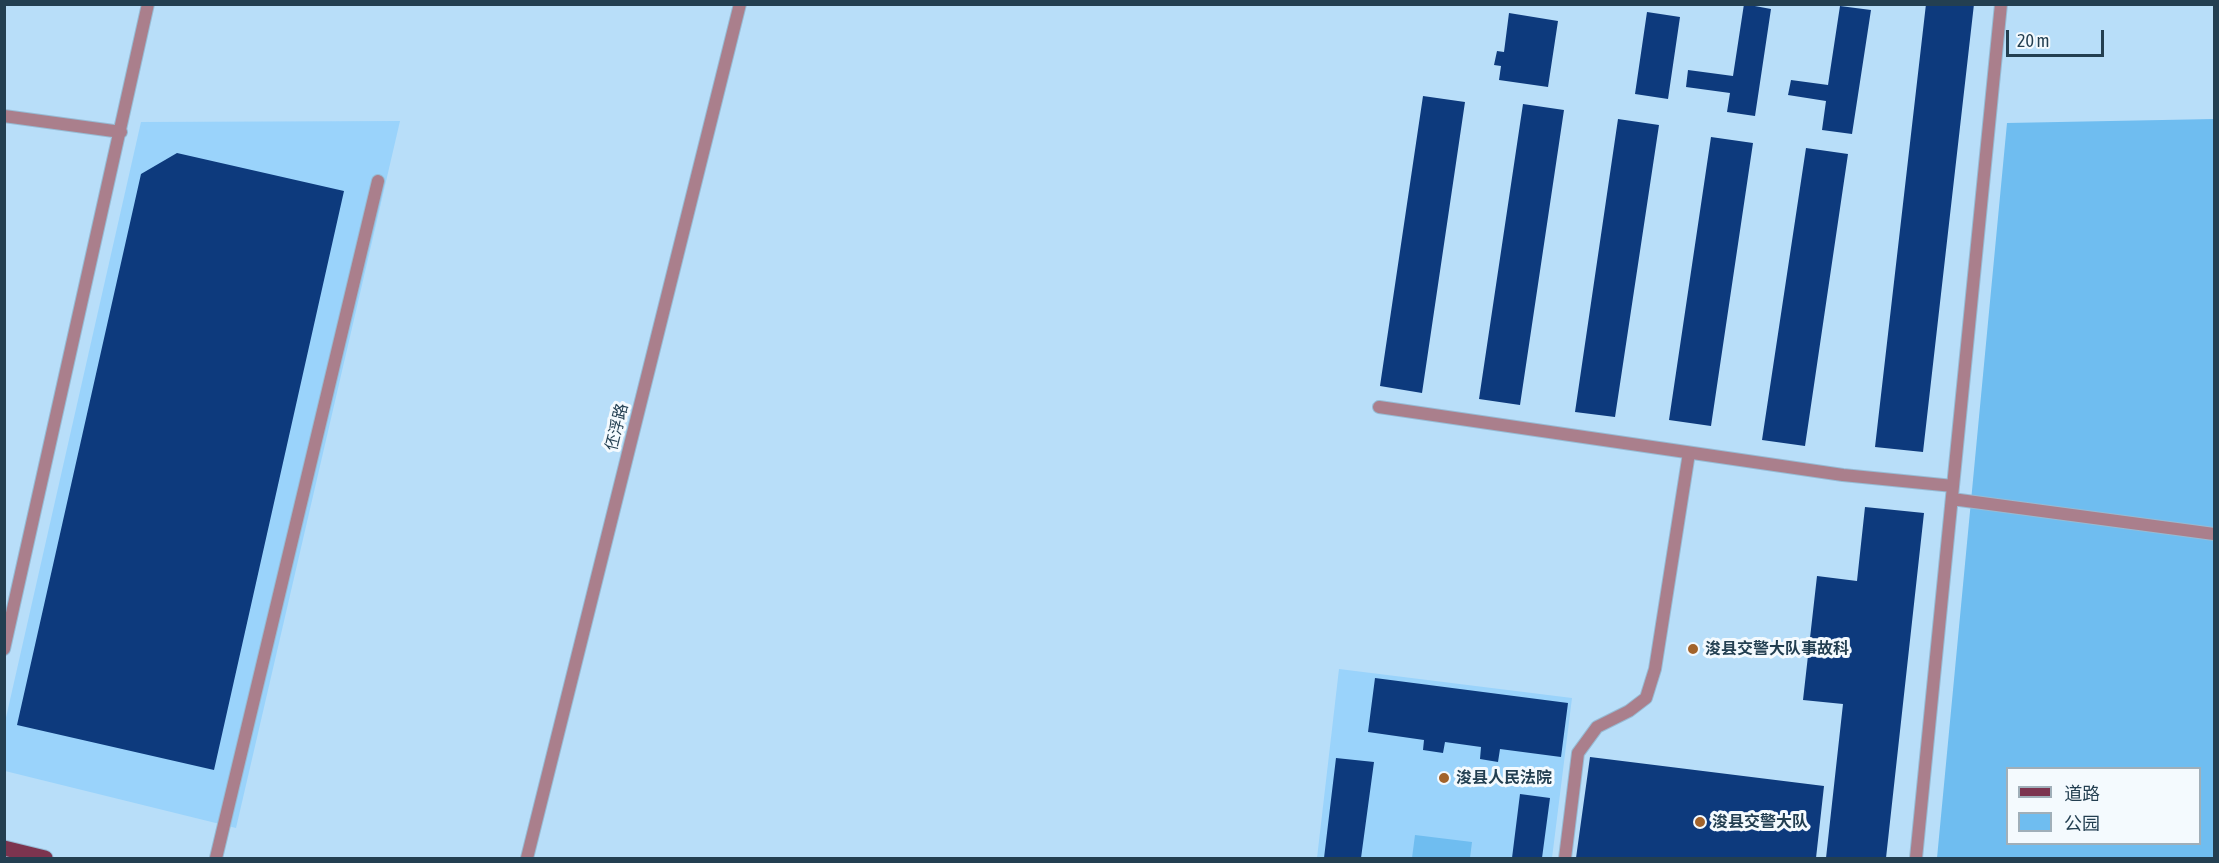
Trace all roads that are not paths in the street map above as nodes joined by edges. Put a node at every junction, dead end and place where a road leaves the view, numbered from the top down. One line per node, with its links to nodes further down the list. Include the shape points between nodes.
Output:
1 (148, 4): 5 (street)
2 (740, 4): 16 (street, 伾浮路)
3 (2001, 4): 9 (street)
4 (4, 116): 5 (street)
5 (121, 132): 12 (street)
6 (378, 181): 15 (street)
7 (1379, 407): 8 (street)
8 (1689, 453): 9 (street); 17 (street, via 1655,669 1646,698 1597,727 1578,753)
9 (1953, 486): 10 (street)
10 (1952, 499): 11 (street); 18 (street)
11 (2214, 534)
12 (4, 649)
13 (4, 848): 14 (main road)
14 (45, 858)
15 (216, 858)
16 (527, 858)
17 (1564, 858)
18 (1916, 858)

